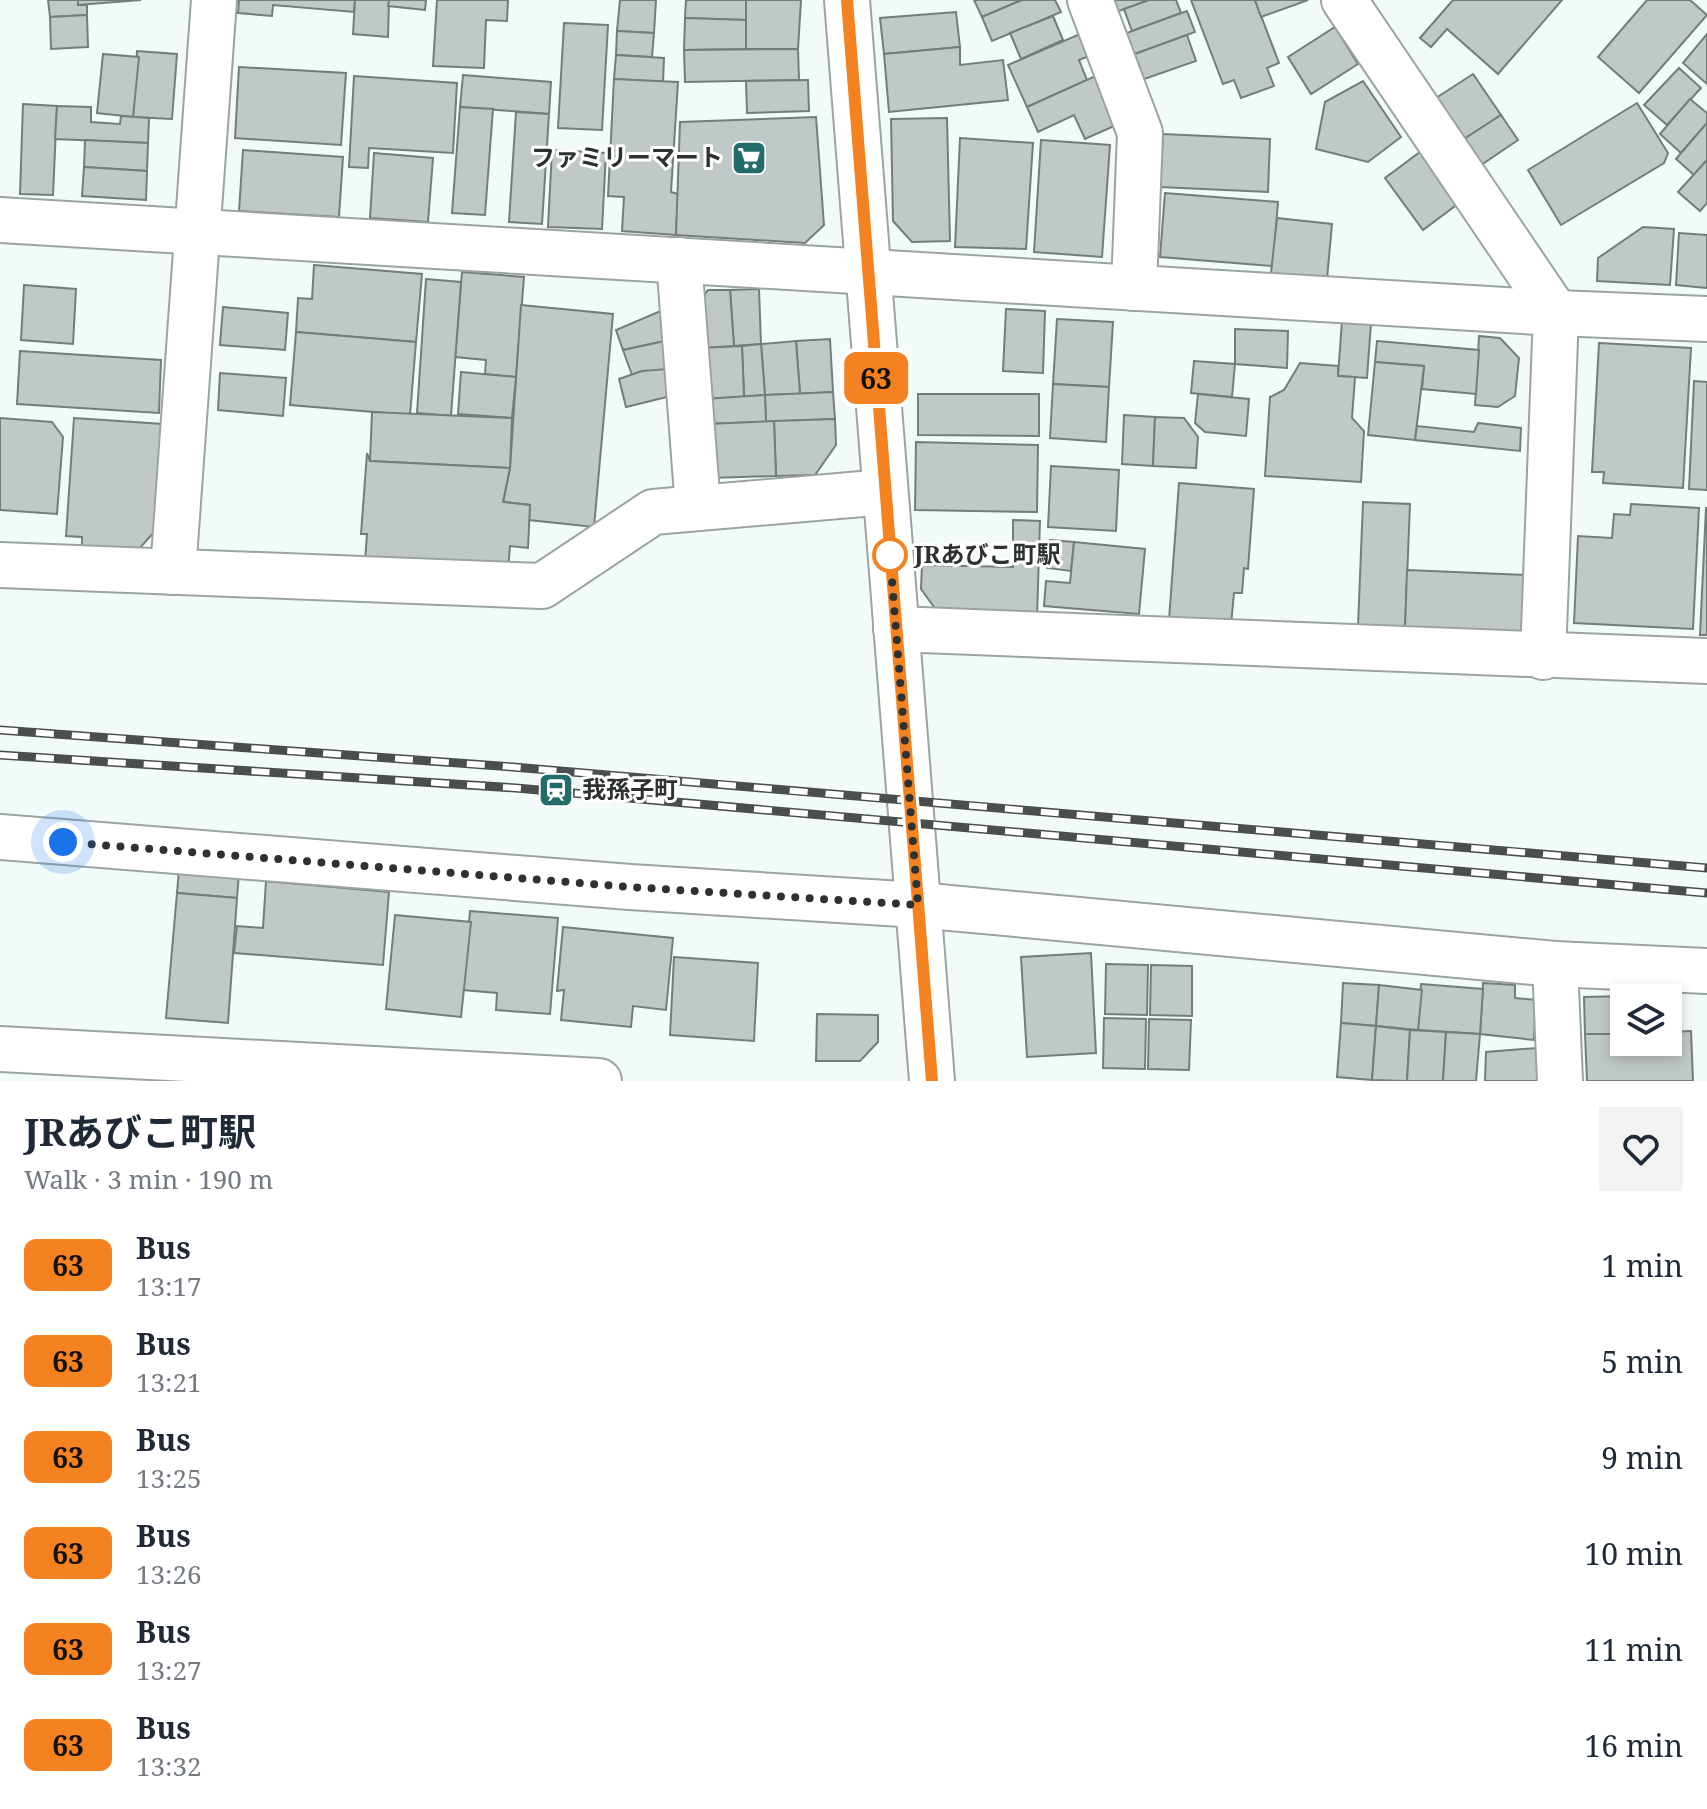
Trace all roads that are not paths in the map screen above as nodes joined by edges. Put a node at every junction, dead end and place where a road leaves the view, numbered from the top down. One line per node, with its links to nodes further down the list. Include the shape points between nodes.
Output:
1 (214, 0): 6 (street)
2 (847, 0): 8 (street)
3 (1090, 0): 9 (street, via 1140,133)
4 (1344, 0): 10 (street)
5 (0, 220): 6 (street)
6 (200, 232): 7 (street); 15 (street)
7 (679, 260): 8 (street); 13 (street)
8 (868, 271): 9 (street); 12 (street)
9 (1134, 288): 10 (street)
10 (1556, 313): 11 (street); 17 (street)
11 (1707, 319)
12 (885, 492): 13 (street); 16 (street)
13 (698, 507): 15 (street, via 653,512 542,586)
14 (0, 565): 15 (street)
15 (173, 572)
16 (896, 629): 17 (street); 20 (street)
17 (1543, 657): 18 (street)
18 (1707, 661)
19 (0, 837): 20 (street)
20 (918, 905): 21 (street); 27 (street)
21 (1555, 964): 22 (street); 28 (street)
22 (1707, 971)
23 (0, 1049): 24 (street)
24 (155, 1070): 25 (street)
25 (526, 1079): 26 (street)
26 (599, 1081)
27 (932, 1081)
28 (1560, 1081)

